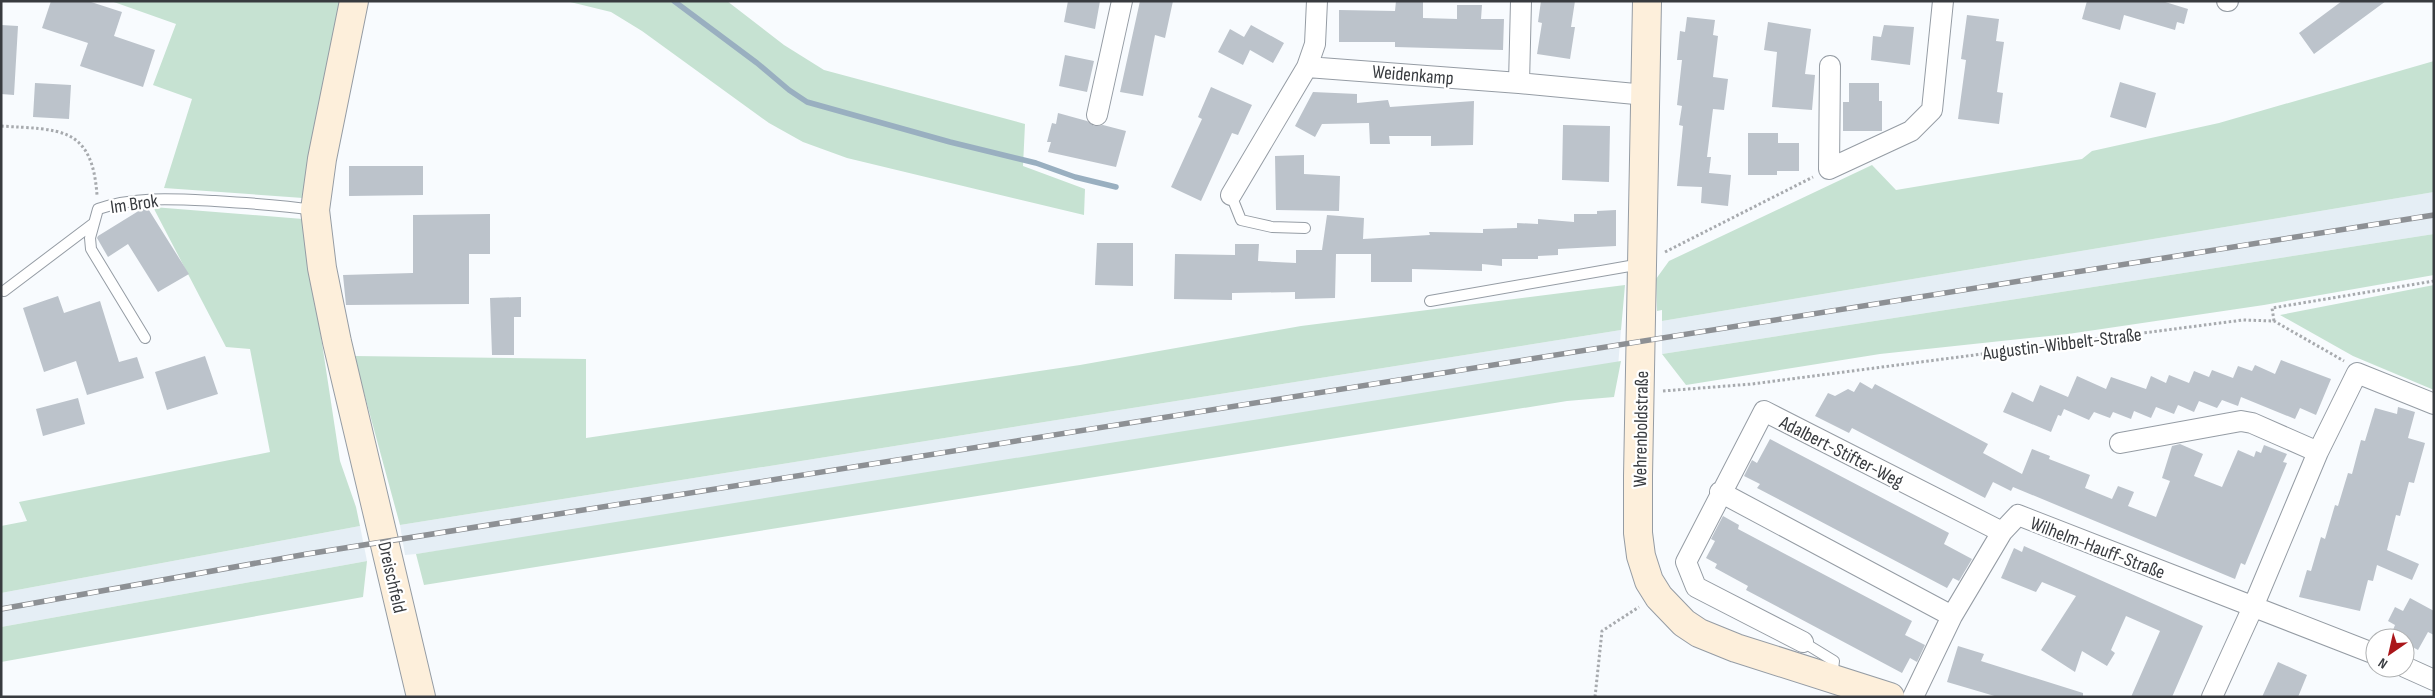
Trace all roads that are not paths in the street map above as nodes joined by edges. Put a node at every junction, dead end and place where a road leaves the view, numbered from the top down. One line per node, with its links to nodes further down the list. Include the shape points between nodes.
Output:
1 (354, 1): 13 (street)
2 (1122, 1): 11 (street)
3 (1317, 1): 8 (street, via 1315,44)
4 (1521, 1): 9 (street)
5 (1647, 1): 10 (street, Wehrenboldstraße)
6 (1943, 1): 7 (street, via 1932,110 1911,131 1829,169)
7 (1830, 66)
8 (1307, 67): 9 (street, Weidenkamp); 12 (street)
9 (1519, 83): 10 (street, Weidenkamp)
10 (1646, 95): 16 (street, Wehrenboldstraße)
11 (1097, 115)
12 (1231, 195): 15 (lane, via 1240,220 1272,227)
13 (315, 210): 14 (lane, Im Brok, via 165,198 118,202 98,208); 32 (street, Dreischfeld, via 322,268)
14 (94, 223): 17 (lane); 19 (lane, Im Brok, via 91,249)
15 (1305, 228)
16 (1642, 264): 18 (lane); 30 (street, Wehrenboldstraße, via 1638,534 1649,581 1659,597 1684,623 1699,633)
17 (4, 292)
18 (1430, 301)
19 (145, 338)
20 (2434, 404): 22 (street, via 2357,373)
21 (2120, 443): 22 (street, via 2241,421)
22 (2318, 452): 25 (street)
23 (1720, 492): 24 (street, Adalbert-Stifter-Weg, via 1764,411); 26 (street); 27 (street, Adalbert-Stifter-Weg, via 1686,562 1696,587)
24 (2002, 532): 25 (street, Wilhelm-Hauff-Straße, via 2018,515); 26 (street, Wilhelm-Hauff-Straße)
25 (2253, 607): 28 (street, Wilhelm-Hauff-Straße); 35 (street)
26 (1952, 616): 34 (street, Wilhelm-Hauff-Straße)
27 (1803, 642): 30 (lane, via 1834,661)
28 (2365, 650)
29 (2415, 671): 31 (street)
30 (1832, 678): 33 (street, Wehrenboldstraße)
31 (2434, 680)
32 (421, 697)
33 (1890, 697)
34 (1913, 697)
35 (2212, 697)

